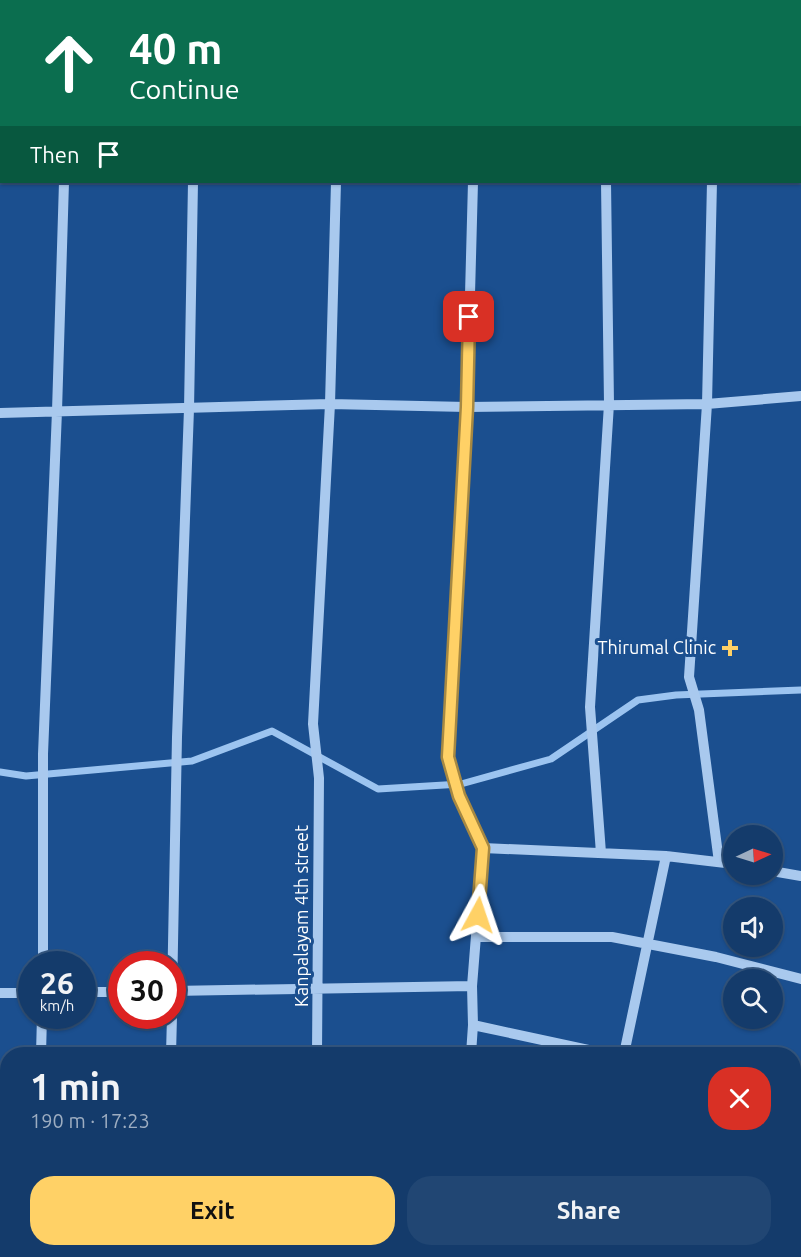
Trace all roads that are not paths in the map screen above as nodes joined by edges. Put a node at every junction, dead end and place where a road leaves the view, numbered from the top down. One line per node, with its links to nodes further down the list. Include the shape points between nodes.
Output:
1 (64, 183): 13 (street)
2 (193, 183): 12 (street)
3 (336, 183): 8 (street, Kanpalayam 4th street)
4 (473, 183): 11 (street)
5 (606, 183): 9 (street)
6 (712, 183): 10 (street)
7 (801, 396): 10 (street)
8 (330, 404): 11 (street); 12 (street); 28 (street, Kanpalayam 4th street, via 313,724 319,778)
9 (609, 404): 10 (street); 11 (street); 16 (street, via 590,707)
10 (707, 404): 18 (street, via 689,677 699,710)
11 (467, 407): 15 (street, via 448,757 459,796)
12 (189, 409): 13 (street); 25 (street)
13 (57, 411): 14 (street); 24 (street, via 42,788)
14 (0, 412)
15 (483, 848): 16 (street); 22 (street)
16 (601, 853): 17 (street)
17 (666, 856): 18 (street); 23 (street)
18 (720, 862): 19 (street)
19 (723, 862)
20 (783, 873): 21 (street)
21 (801, 876)
22 (476, 937): 23 (street, via 612,937); 27 (street)
23 (646, 944): 26 (street); 40 (street)
24 (43, 951)
25 (174, 951)
26 (801, 979)
27 (472, 986): 28 (street); 32 (street)
28 (318, 989): 29 (street); 37 (street, Kanpalayam 4th street)
29 (186, 991)
30 (0, 993): 31 (street)
31 (18, 993)
32 (473, 1025): 38 (street); 39 (street)
33 (42, 1029): 35 (street)
34 (172, 1029): 36 (street)
35 (41, 1047)
36 (171, 1047)
37 (317, 1047)
38 (471, 1047)
39 (575, 1047)
40 (625, 1047)

